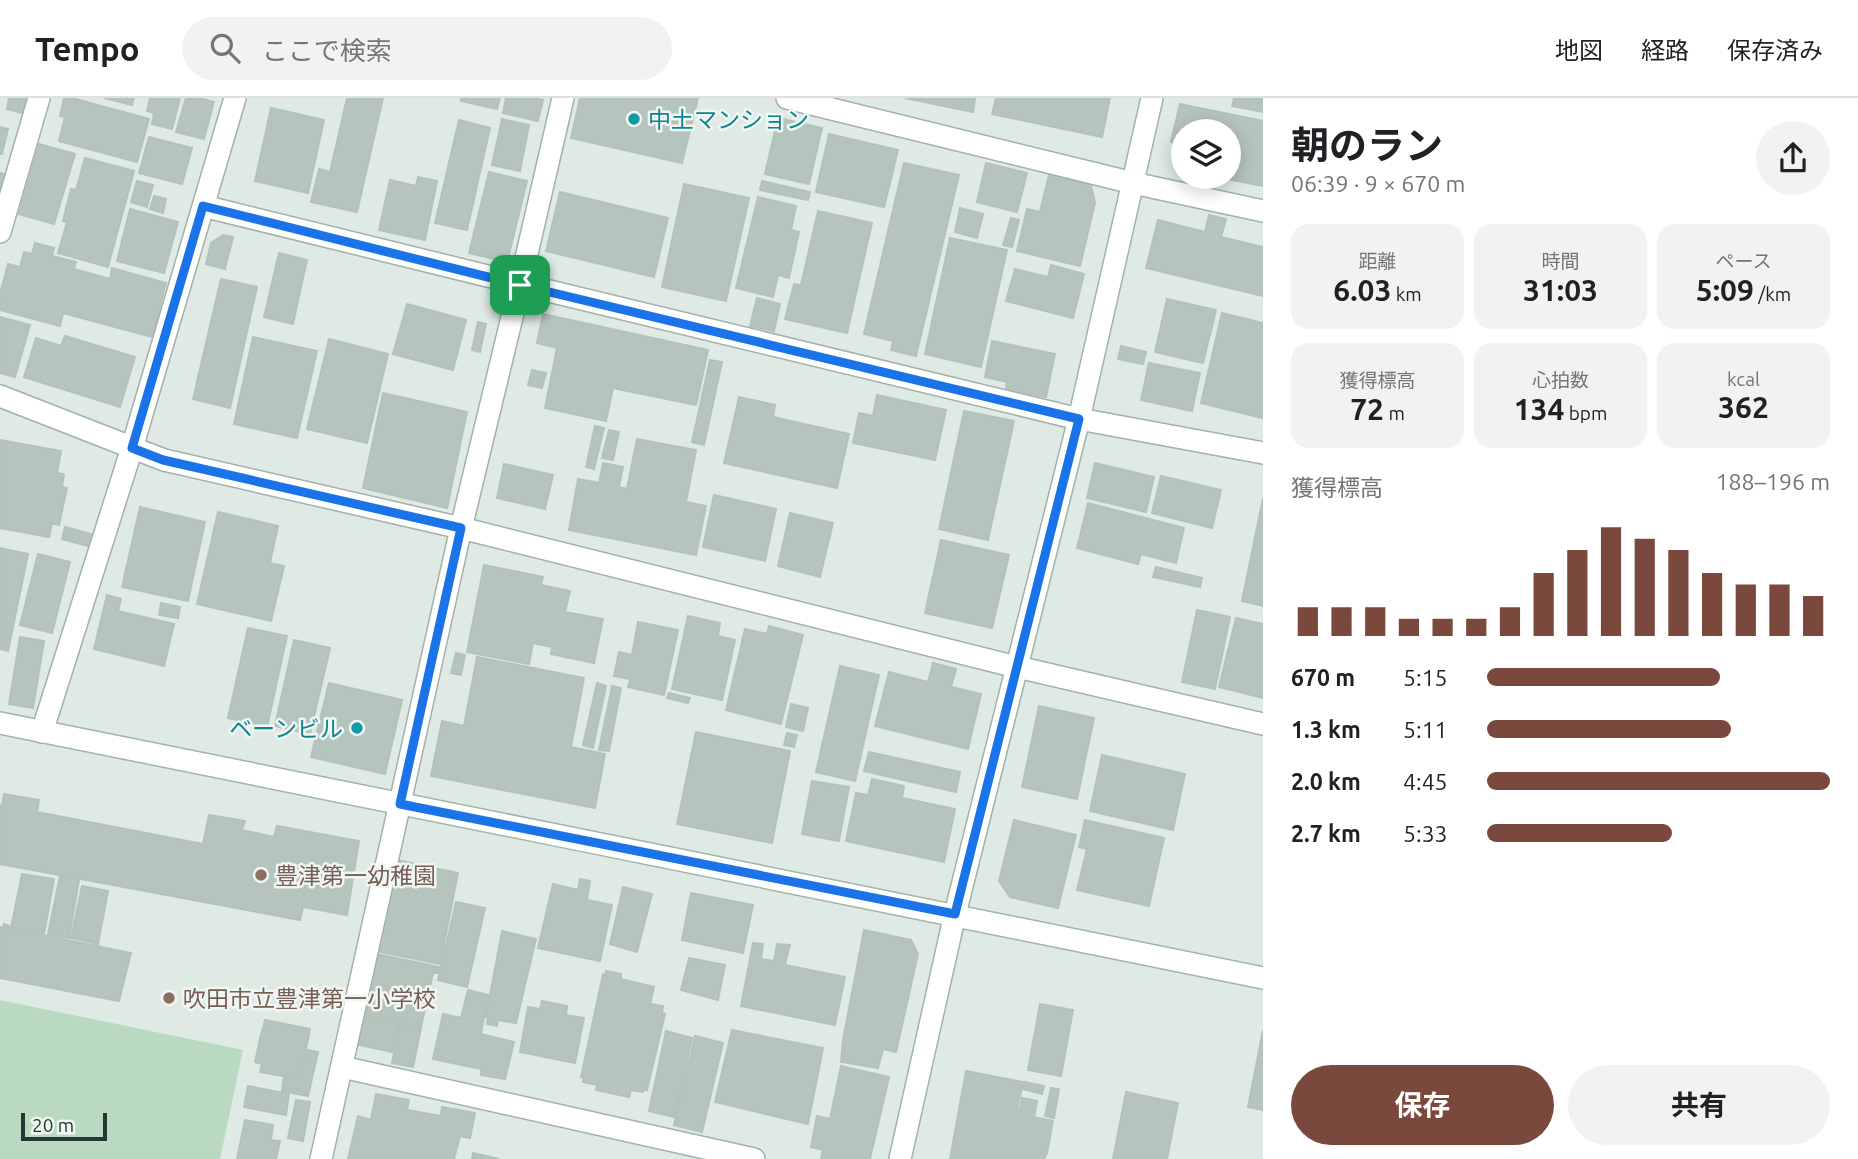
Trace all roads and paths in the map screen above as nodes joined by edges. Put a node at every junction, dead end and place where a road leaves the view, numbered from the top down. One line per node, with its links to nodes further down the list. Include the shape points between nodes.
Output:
1 (39, 98): 9 (street)
2 (235, 98): 7 (street)
3 (563, 98): 10 (street)
4 (787, 98): 6 (street)
5 (1152, 98): 6 (street)
6 (1133, 183): 8 (street); 12 (street)
7 (203, 206): 10 (street); 13 (street)
8 (1263, 211)
9 (0, 232)
10 (520, 285): 12 (street); 15 (street)
11 (0, 396): 13 (street)
12 (1079, 419): 14 (street); 16 (street)
13 (132, 448): 15 (street, via 163,460); 19 (street)
14 (1263, 453)
15 (461, 528): 16 (street); 20 (street)
16 (1017, 667): 18 (street); 21 (street)
17 (0, 723): 19 (street)
18 (1263, 724)
19 (42, 732): 20 (street)
20 (400, 804): 21 (street); 23 (street)
21 (955, 914): 22 (street); 26 (street)
22 (1263, 978)
23 (342, 1067): 24 (street); 25 (street)
24 (321, 1159)
25 (754, 1159)
26 (900, 1159)

